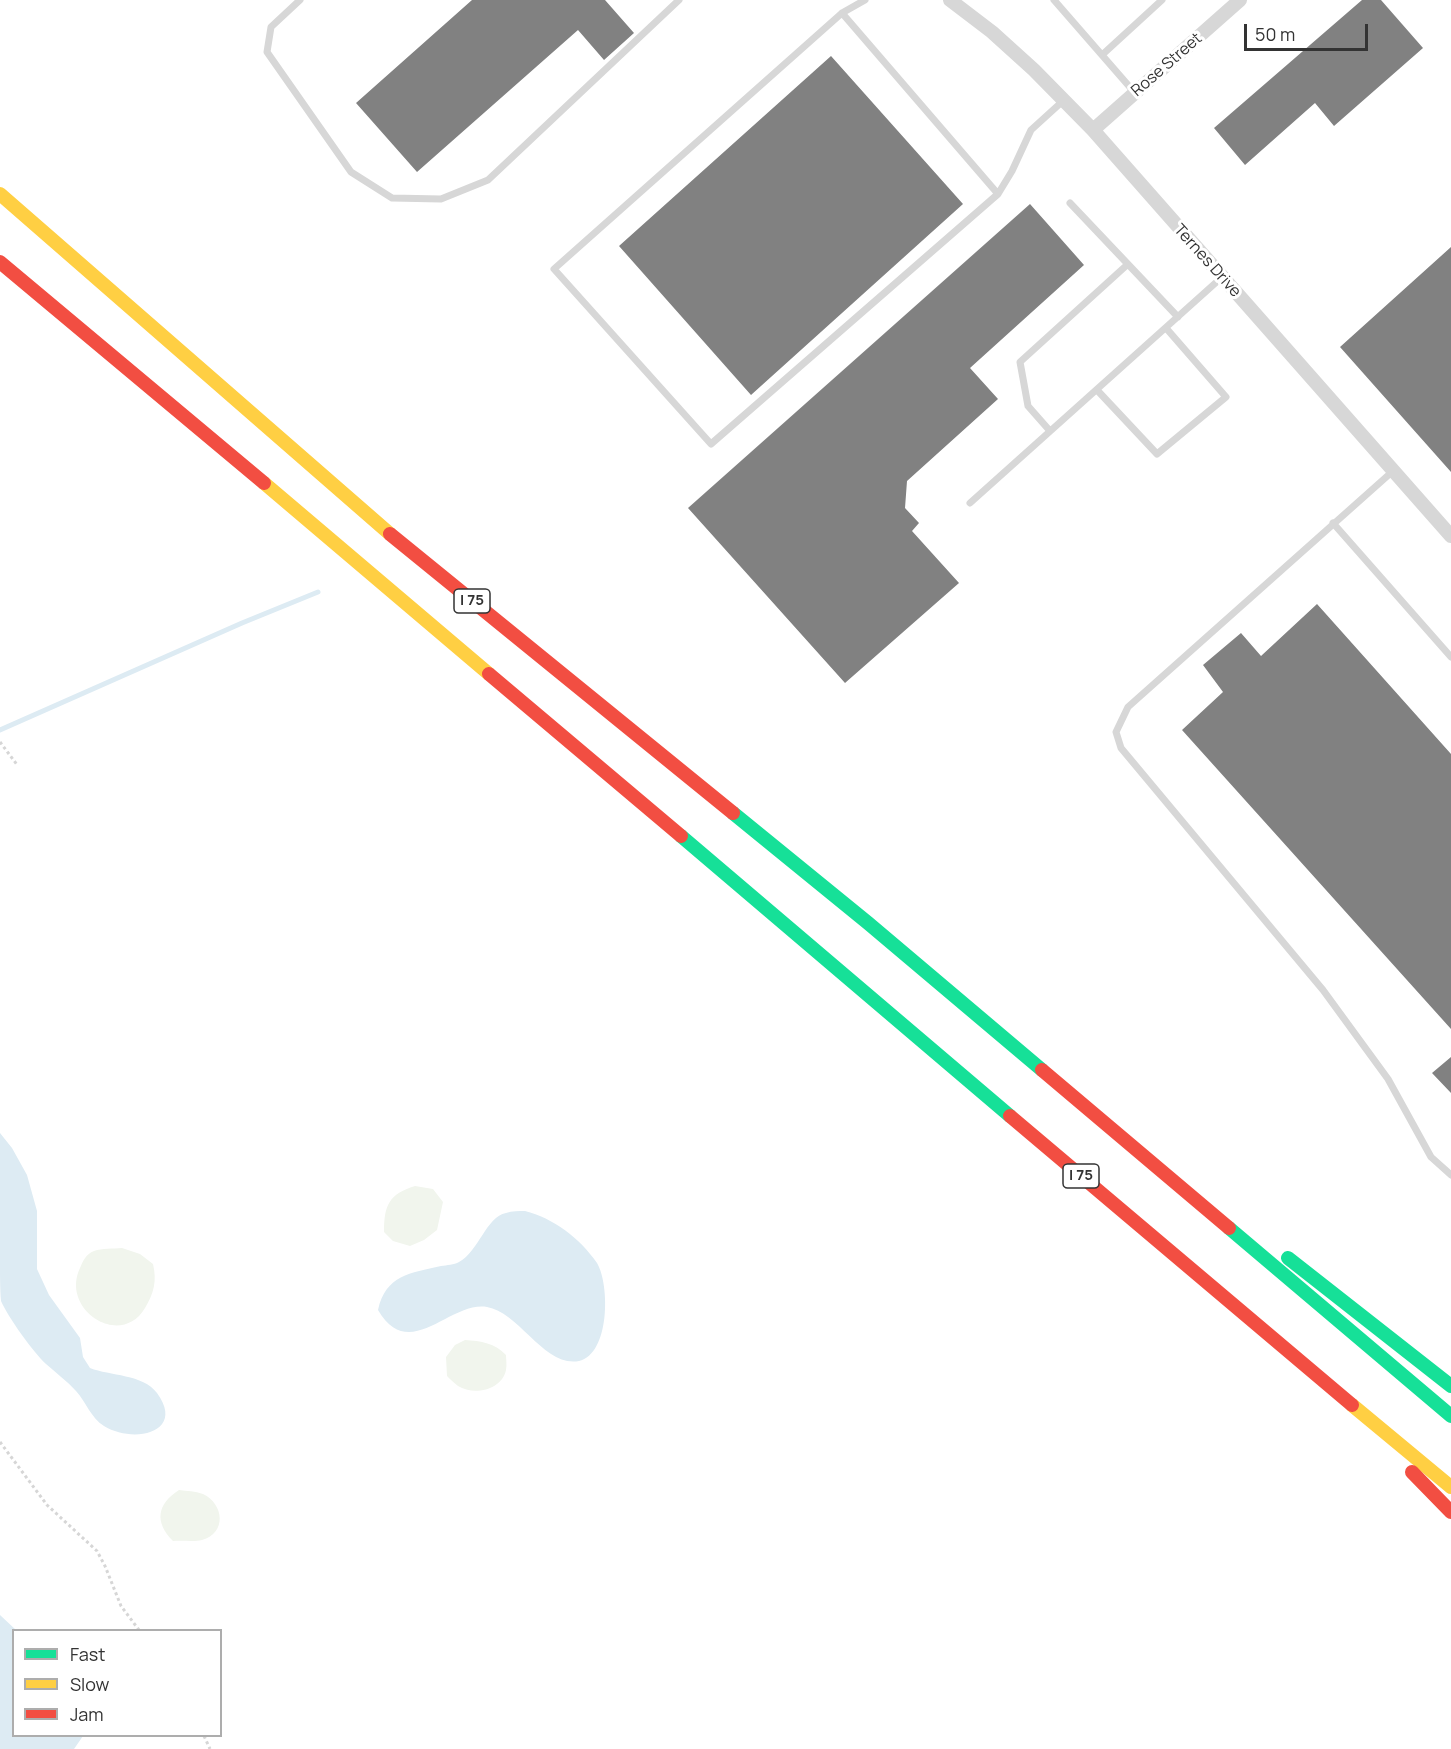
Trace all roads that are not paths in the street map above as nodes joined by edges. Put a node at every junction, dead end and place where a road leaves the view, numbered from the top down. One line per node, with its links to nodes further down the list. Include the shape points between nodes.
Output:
1 (300, 0): 2 (lane, via 271,27 267,52 306,109 351,172 392,198 441,199 488,180)
2 (679, 0)
3 (865, 0): 8 (lane)
4 (950, 0): 11 (street, Ternes Drive, via 992,32)
5 (1054, 0): 9 (lane)
6 (1162, 0): 9 (lane)
7 (1240, 0): 10 (street, Rose Street)
8 (842, 13): 14 (lane); 14 (lane, via 554,269 711,444)
9 (1102, 56): 10 (lane)
10 (1135, 93): 12 (street, Rose Street)
11 (1064, 100): 12 (street, Ternes Drive); 14 (lane, via 1031,130)
12 (1093, 130): 18 (street, Ternes Drive)
13 (0, 194): 28 (highway, I 75, via 375,522 868,923)
14 (998, 194)
15 (1070, 203): 17 (lane)
16 (0, 262): 32 (highway, I 75)
17 (1128, 264): 19 (lane); 22 (lane, via 1020,362 1028,406)
18 (1221, 278): 19 (lane); 23 (street, Ternes Drive)
19 (1178, 317): 20 (lane)
20 (1166, 328): 21 (lane); 21 (lane, via 1226,397 1157,454)
21 (1096, 390): 22 (lane)
22 (1050, 431): 24 (lane)
23 (1393, 471): 25 (lane); 26 (street, Ternes Drive)
24 (970, 504)
25 (1333, 524): 27 (lane); 29 (lane, via 1128,707 1116,732 1121,748 1323,990 1388,1079 1431,1157)
26 (1451, 536)
27 (1451, 657)
28 (1136, 1149): 30 (highway, via 1182,1174); 34 (highway, I 75)
29 (1451, 1175)
30 (1247, 1225)
31 (1275, 1247): 33 (highway)
32 (1320, 1379): 35 (highway, I 75); 36 (highway)
33 (1451, 1386)
34 (1451, 1416)
35 (1451, 1487)
36 (1451, 1512)

